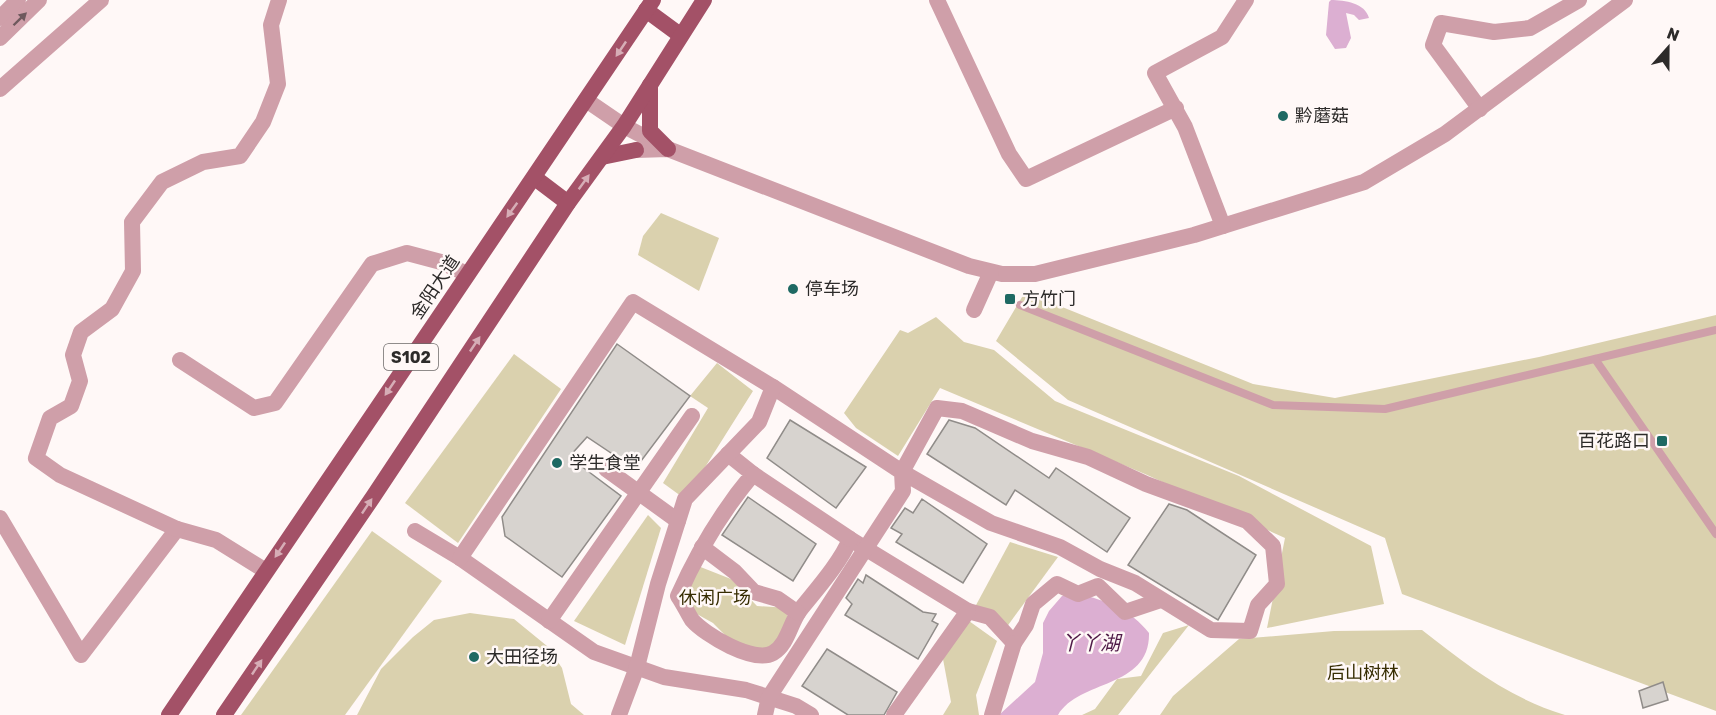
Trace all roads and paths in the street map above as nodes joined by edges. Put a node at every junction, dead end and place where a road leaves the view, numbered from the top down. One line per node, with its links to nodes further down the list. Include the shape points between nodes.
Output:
1 (18, 0): 11 (street)
2 (39, 0): 13 (street, one-way to 2)
3 (101, 0): 15 (street)
4 (279, 0): 41 (street, via 272,25 278,84 263,122 240,156 203,162 162,182 132,222 132,271 112,309 81,332 73,355 80,381 71,406 50,418 36,458 60,475)
5 (704, 0): 12 (main road, S102)
6 (937, 0): 17 (street, via 1009,154 1026,179)
7 (1246, 0): 17 (street, via 1222,37 1155,74)
8 (1579, 0): 18 (street, via 1530,28 1494,32 1441,23 1433,45)
9 (1625, 0): 18 (street)
10 (650, 5): 12 (main road); 16 (main road, 金阳大道 / S102, one-way to 16)
11 (0, 18)
12 (680, 36): 14 (main road, S102)
13 (0, 38)
14 (650, 85): 19 (main road, S102); 20 (main road, via 650,131)
15 (0, 89)
16 (586, 100): 19 (street); 23 (main road, 金阳大道 / S102)
17 (1176, 108): 25 (street)
18 (1480, 109): 25 (street, via 1364,182)
19 (624, 126): 20 (street); 22 (main road, S102)
20 (668, 149): 21 (street); 26 (street)
21 (636, 150): 22 (main road)
22 (602, 157): 24 (main road, S102, one-way to 22)
23 (535, 178): 24 (main road); 27 (main road, 金阳大道 / S102, one-way to 27)
24 (568, 203): 57 (main road, S102, one-way to 24)
25 (1223, 226): 26 (street, via 1035,274)
26 (991, 272): 29 (street)
27 (467, 274): 32 (street, via 407,253 372,264 275,403 254,408); 48 (main road, 金阳大道 / S102, one-way to 48)
28 (1020, 305): 31 (lane, via 1273,405 1385,410)
29 (974, 310)
30 (1716, 330): 31 (lane)
31 (1595, 359): 43 (lane)
32 (180, 360)
33 (772, 387): 35 (street, via 759,422); 37 (street); 47 (street, via 633,302)
34 (692, 416): 52 (street)
35 (728, 454): 38 (street); 40 (street, via 686,500)
36 (606, 469): 40 (street)
37 (903, 472): 46 (street, via 903,490); 49 (street, via 991,523 1060,547); 49 (street, via 937,408 962,411 1247,521 1273,546 1277,584 1258,605 1250,631 1211,630)
38 (753, 474): 44 (street); 45 (street, via 730,501)
39 (0, 518): 41 (street, via 81,655)
40 (678, 521): 54 (street)
41 (177, 528): 48 (street, via 216,540)
42 (415, 531): 47 (street)
43 (1716, 534)
44 (850, 539): 46 (street); 51 (street)
45 (702, 547): 51 (street, via 754,592 778,599); 51 (street, via 678,596 693,621 721,641 753,657 773,653 790,633)
46 (865, 548): 50 (street); 55 (street)
47 (460, 558): 52 (street)
48 (266, 571): 56 (main road, 金阳大道 / S102)
49 (1161, 600): 53 (street, via 1125,612 1098,586 1078,594 1058,584 1033,604)
50 (968, 611): 53 (street, via 990,618); 61 (street)
51 (798, 613)
52 (549, 621): 54 (street, via 594,652)
53 (1014, 643): 62 (street)
54 (637, 667): 55 (street, via 664,677 746,690); 58 (street)
55 (770, 698): 59 (street); 60 (street)
56 (169, 715)
57 (224, 715)
58 (619, 715)
59 (765, 715)
60 (811, 715)
61 (894, 715)
62 (992, 715)

